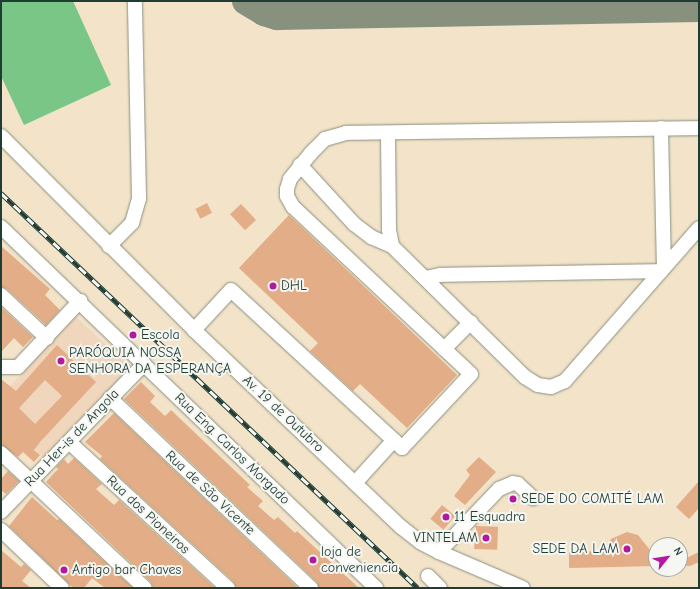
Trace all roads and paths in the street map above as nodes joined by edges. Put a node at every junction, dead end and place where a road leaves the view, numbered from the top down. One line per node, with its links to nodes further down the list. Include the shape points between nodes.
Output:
1 (134, 1): 9 (street, via 139,198 132,223)
2 (661, 128): 3 (street); 4 (street); 11 (street)
3 (699, 128)
4 (388, 133): 6 (street, via 346,133 332,136 325,139); 10 (street, via 389,230)
5 (1, 136): 9 (street, Av. 19 de Outubro)
6 (300, 165): 10 (street, via 354,224 371,237); 18 (street, via 287,189 287,196 293,207)
7 (1, 227): 14 (street, Rua Eng. Carlos Morgado)
8 (699, 228): 11 (street)
9 (109, 246): 16 (street, Av. 19 de Outubro)
10 (392, 246): 12 (street)
11 (662, 269): 12 (street, via 440,275); 15 (street, via 575,370 564,381 551,387 538,385 526,377)
12 (425, 278): 15 (street)
13 (1, 295): 17 (street)
14 (80, 301): 17 (street); 19 (street, Rua Eng. Carlos Morgado)
15 (471, 322): 18 (street)
16 (194, 330): 22 (street, via 231,290); 26 (street, Av. 19 de Outubro)
17 (47, 338): 20 (street, via 18,368)
18 (444, 349): 22 (street, via 470,374 402,448)
19 (144, 364): 21 (street, Rua Her-is de Angola); 37 (street, Rua Eng. Carlos Morgado)
20 (5, 368)
21 (110, 398): 23 (street, Rua Her-is de Angola); 36 (street, Rua de São Vicente)
22 (394, 440): 26 (street)
23 (69, 442): 25 (street, Rua Her-is de Angola); 35 (street, Rua dos Pioneiros)
24 (1, 453): 25 (street)
25 (31, 481): 28 (street, Rua Her-is de Angola); 34 (street)
26 (355, 483): 30 (street, Av. 19 de Outubro, via 401,527)
27 (533, 498): 30 (street, via 518,484 513,483 499,489)
28 (1, 512)
29 (1, 530): 33 (street)
30 (439, 552): 32 (street, Av. 19 de Outubro)
31 (428, 576): 38 (street)
32 (511, 586): 39 (street, Av. 19 de Outubro)
33 (62, 588)
34 (145, 588)
35 (228, 588)
36 (310, 588)
37 (376, 588)
38 (440, 588)
39 (523, 588)

